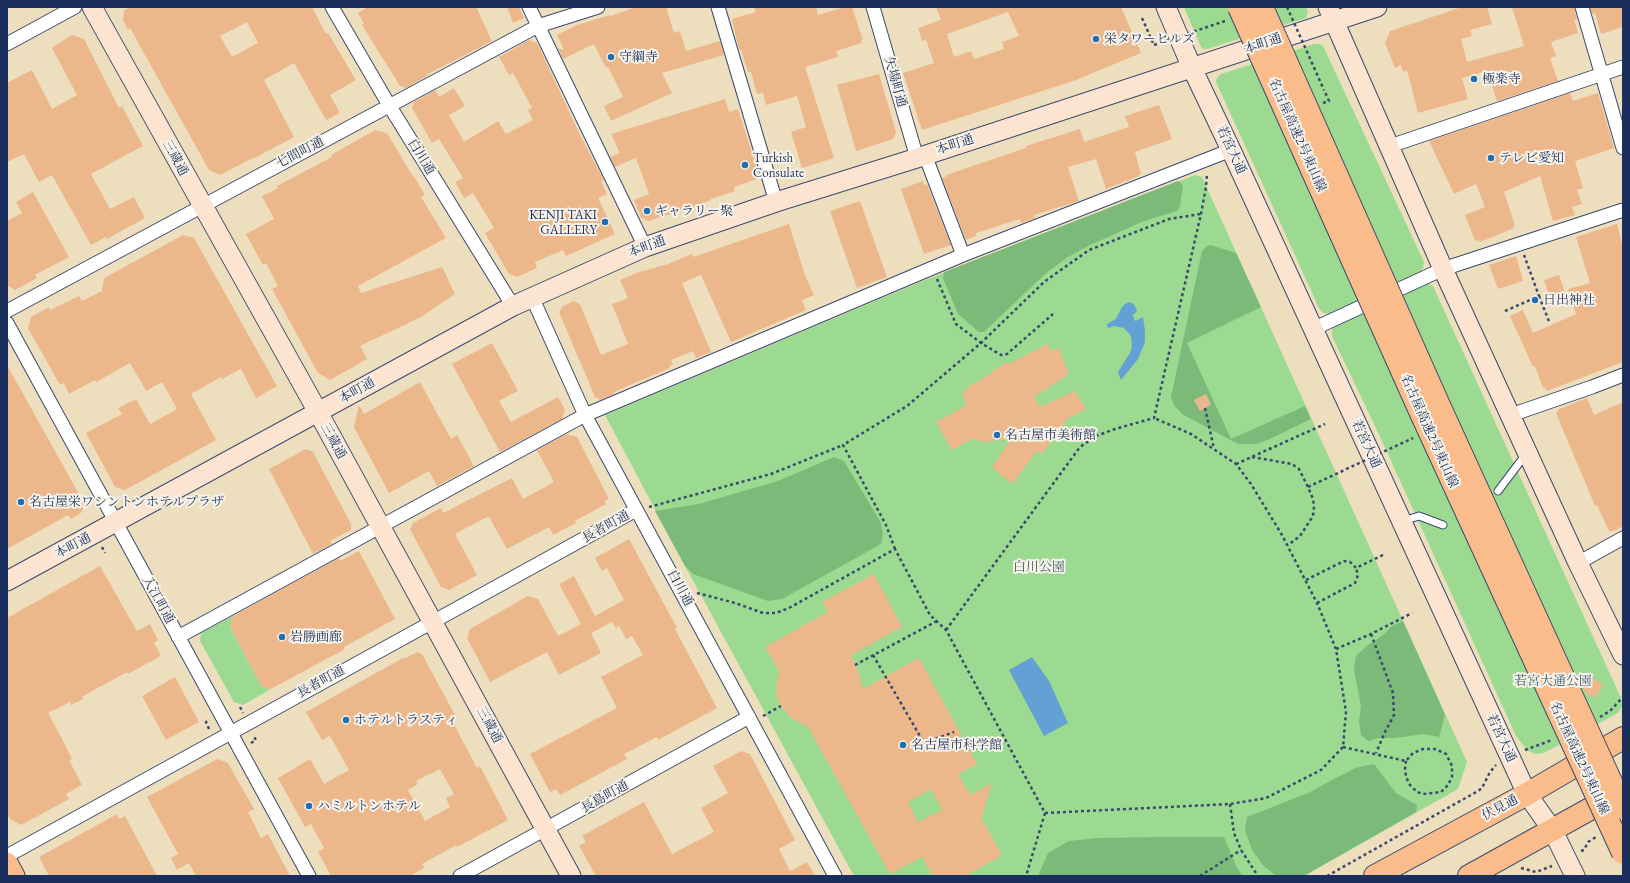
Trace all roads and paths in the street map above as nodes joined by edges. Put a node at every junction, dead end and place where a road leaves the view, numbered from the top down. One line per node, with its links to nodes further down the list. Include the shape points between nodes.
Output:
1 (75, 7): 17 (street)
2 (92, 7): 29 (street, 三蔵通)
3 (332, 7): 22 (street, 白川通)
4 (529, 7): 16 (street)
5 (598, 7): 16 (street, 七間町通)
6 (718, 7): 28 (street)
7 (873, 7): 26 (street, 矢場町通)
8 (1166, 7): 18 (street, 若宮大通)
9 (1262, 7): 100 (highway, 名古屋高速2号東山線, bridge, via 1438,403)
10 (1288, 7): 21 (path, bridge)
11 (1377, 7): 14 (street, 本町通)
12 (1582, 7): 20 (street)
13 (1233, 14): 15 (path, bridge, via 1154,45); 105 (highway, 名古屋高速2号東山線, bridge, via 1417,404)
14 (1331, 14): 18 (street, 本町通); 23 (street)
15 (1142, 18)
16 (538, 26): 22 (street, 七間町通); 33 (street)
17 (7, 44)
18 (1192, 68): 25 (street, 若宮大通); 26 (street, 本町通)
19 (1623, 68): 20 (street)
20 (1601, 75): 23 (street); 24 (street)
21 (1324, 90)
22 (389, 105): 29 (street, 七間町通); 39 (street, 白川通)
23 (1390, 146): 36 (street)
24 (1623, 148)
25 (1231, 150): 34 (street); 45 (street, 若宮大通)
26 (921, 156): 28 (street, 本町通); 34 (street, 矢場町通)
27 (1207, 170): 31 (path)
28 (776, 202): 33 (street, 本町通)
29 (202, 206): 40 (street, 七間町通); 49 (street, 三蔵通)
30 (1623, 210): 32 (street)
31 (1201, 214): 46 (path, via 1169,219 1089,250 1044,282); 52 (path)
32 (1520, 243): 36 (street); 37 (path)
33 (645, 247): 38 (street, 本町通)
34 (963, 254): 35 (street)
35 (932, 268): 46 (path, via 956,324); 50 (street)
36 (1443, 269): 45 (street); 51 (street)
37 (1539, 296): 41 (path); 44 (path)
38 (532, 297): 39 (street, 本町通); 50 (street, 白川通)
39 (513, 306): 49 (street, 本町通)
40 (7, 311)
41 (1505, 311)
42 (1053, 314): 46 (path, via 1007,354 997,353)
43 (7, 323): 64 (street, 入江町通)
44 (1550, 324)
45 (1312, 329): 63 (street, 若宮大通)
46 (981, 343): 55 (path, via 907,406)
47 (1623, 375): 51 (street)
48 (1205, 408): 56 (path)
49 (318, 412): 64 (street, 本町通); 66 (street, 三蔵通)
50 (585, 415): 62 (street, 白川通); 66 (street)
51 (1511, 415): 57 (street)
52 (1154, 418): 56 (path, via 1191,434); 80 (path, via 1096,436 1080,447)
53 (1325, 424): 58 (path)
54 (1416, 437): 60 (path, bridge)
55 (843, 445): 62 (path, via 771,474); 69 (path, via 886,525)
56 (1214, 449): 59 (path)
57 (1528, 452): 61 (lane); 71 (street)
58 (1252, 457): 59 (path); 60 (path, via 1292,464 1299,469)
59 (1236, 464): 68 (path)
60 (1308, 487): 68 (path, via 1313,499 1313,516 1300,536)
61 (1498, 491)
62 (642, 508): 79 (street, 長者町通); 89 (street, 白川通)
63 (1401, 522): 65 (lane, via 1419,516); 98 (street, 若宮大通)
64 (115, 523): 74 (street, 本町通); 82 (street, 入江町通)
65 (1443, 525)
66 (380, 527): 79 (street, 三蔵通); 82 (street)
67 (1623, 538): 71 (street)
68 (1288, 545): 73 (path)
69 (895, 549): 75 (path, via 776,613 763,613); 78 (path, via 930,615)
70 (1385, 554): 72 (path)
71 (1578, 563): 84 (street)
72 (1356, 568): 73 (path, via 1350,562 1344,561); 76 (path, via 1358,575 1355,583)
73 (1306, 580): 76 (path)
74 (7, 581)
75 (696, 593)
76 (1318, 603): 83 (path)
77 (1412, 613): 81 (path)
78 (937, 621): 80 (path); 85 (path)
79 (432, 622): 90 (street, 長者町通); 102 (street, 三蔵通)
80 (946, 630): 101 (path)
81 (1371, 634): 83 (path); 94 (path, via 1393,693 1394,715)
82 (178, 637): 90 (street, 入江町通)
83 (1336, 649): 93 (path, via 1346,712)
84 (1623, 654)
85 (873, 655): 86 (path); 91 (path, via 924,743)
86 (855, 665)
87 (781, 706): 88 (path)
88 (763, 716)
89 (749, 717): 102 (street, 長島町通); 114 (street, 白川通)
90 (231, 731): 106 (street, 長者町通); 111 (street, 入江町通)
91 (954, 732)
92 (1623, 738): 98 (highway, 伏見通)
93 (1343, 747): 94 (path); 99 (path, via 1321,770 1266,798)
94 (1376, 753): 95 (path)
95 (1406, 761): 95 (path, via 1413,753 1423,749 1435,749 1446,754 1452,766 1452,777 1441,792 1417,792 1406,777)
96 (1494, 766): 118 (path, 伏見通, via 1480,789)
97 (1623, 791): 103 (highway)
98 (1527, 794): 103 (street, 若宮大通); 119 (highway, 伏見通)
99 (1230, 804): 101 (path); 104 (path, via 1234,833)
100 (1623, 808)
101 (1045, 813): 115 (path)
102 (546, 830): 112 (street, 長島町通); 113 (street, 三蔵通)
103 (1553, 830): 120 (highway); 121 (street, 若宮大通)
104 (1241, 850): 116 (path); 117 (path)
105 (1623, 853)
106 (7, 856)
107 (7, 863): 110 (main road)
108 (1520, 868): 109 (path, via 1536,872)
109 (1547, 868)
110 (14, 876)
111 (309, 876)
112 (460, 876)
113 (572, 876)
114 (835, 876)
115 (1026, 876)
116 (1200, 876)
117 (1258, 876)
118 (1327, 876)
119 (1375, 876)
120 (1469, 876)
121 (1575, 876)

